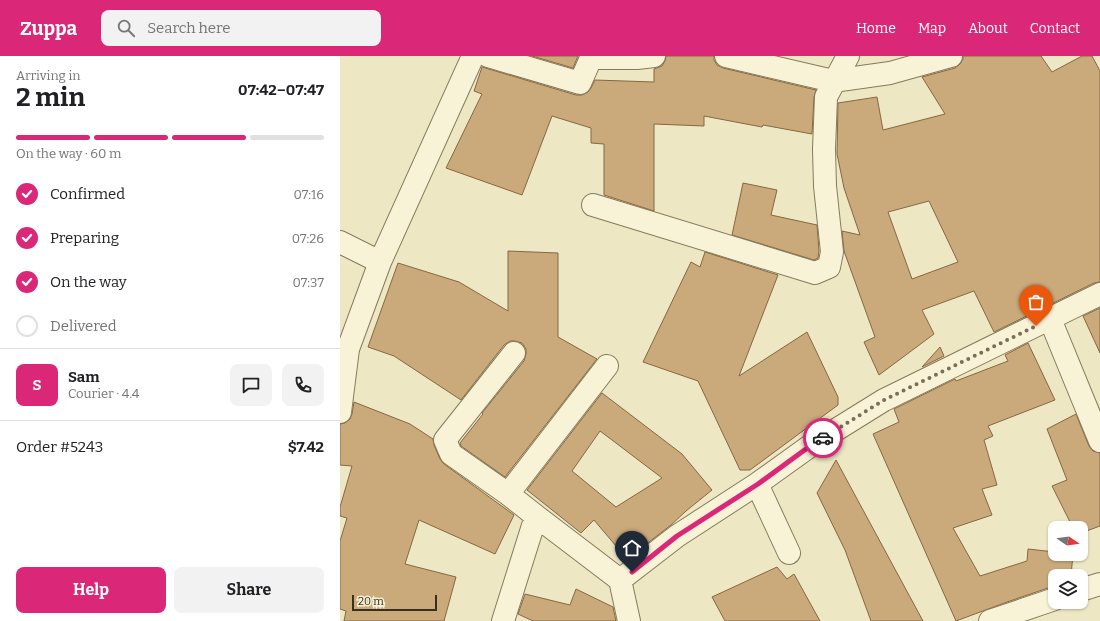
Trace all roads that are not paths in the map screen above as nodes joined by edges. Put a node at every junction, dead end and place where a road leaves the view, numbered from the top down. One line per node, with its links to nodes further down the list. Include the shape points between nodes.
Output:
1 (473, 56): 11 (street)
2 (488, 56): 7 (street, via 580,83)
3 (654, 56): 7 (street)
4 (726, 56): 8 (street)
5 (848, 56): 8 (street)
6 (951, 56): 8 (street, via 890,73)
7 (591, 57)
8 (835, 80): 9 (street, via 826,97 824,142 825,186 832,252 829,267 814,273)
9 (593, 205)
10 (340, 242): 11 (street)
11 (380, 262): 16 (street, via 348,349)
12 (1100, 294): 13 (street)
13 (1050, 319): 17 (street); 18 (street, via 884,400 810,446)
14 (514, 353): 19 (street, via 445,440 451,454)
15 (607, 366): 19 (street)
16 (340, 412)
17 (1100, 441)
18 (758, 484): 21 (street); 22 (street, via 677,536)
19 (508, 494): 20 (street)
20 (536, 516): 22 (street); 26 (street)
21 (789, 553)
22 (620, 580): 27 (street)
23 (1100, 584): 24 (street)
24 (1088, 588)
25 (1048, 601): 28 (street)
26 (503, 621)
27 (629, 621)
28 (990, 621)

